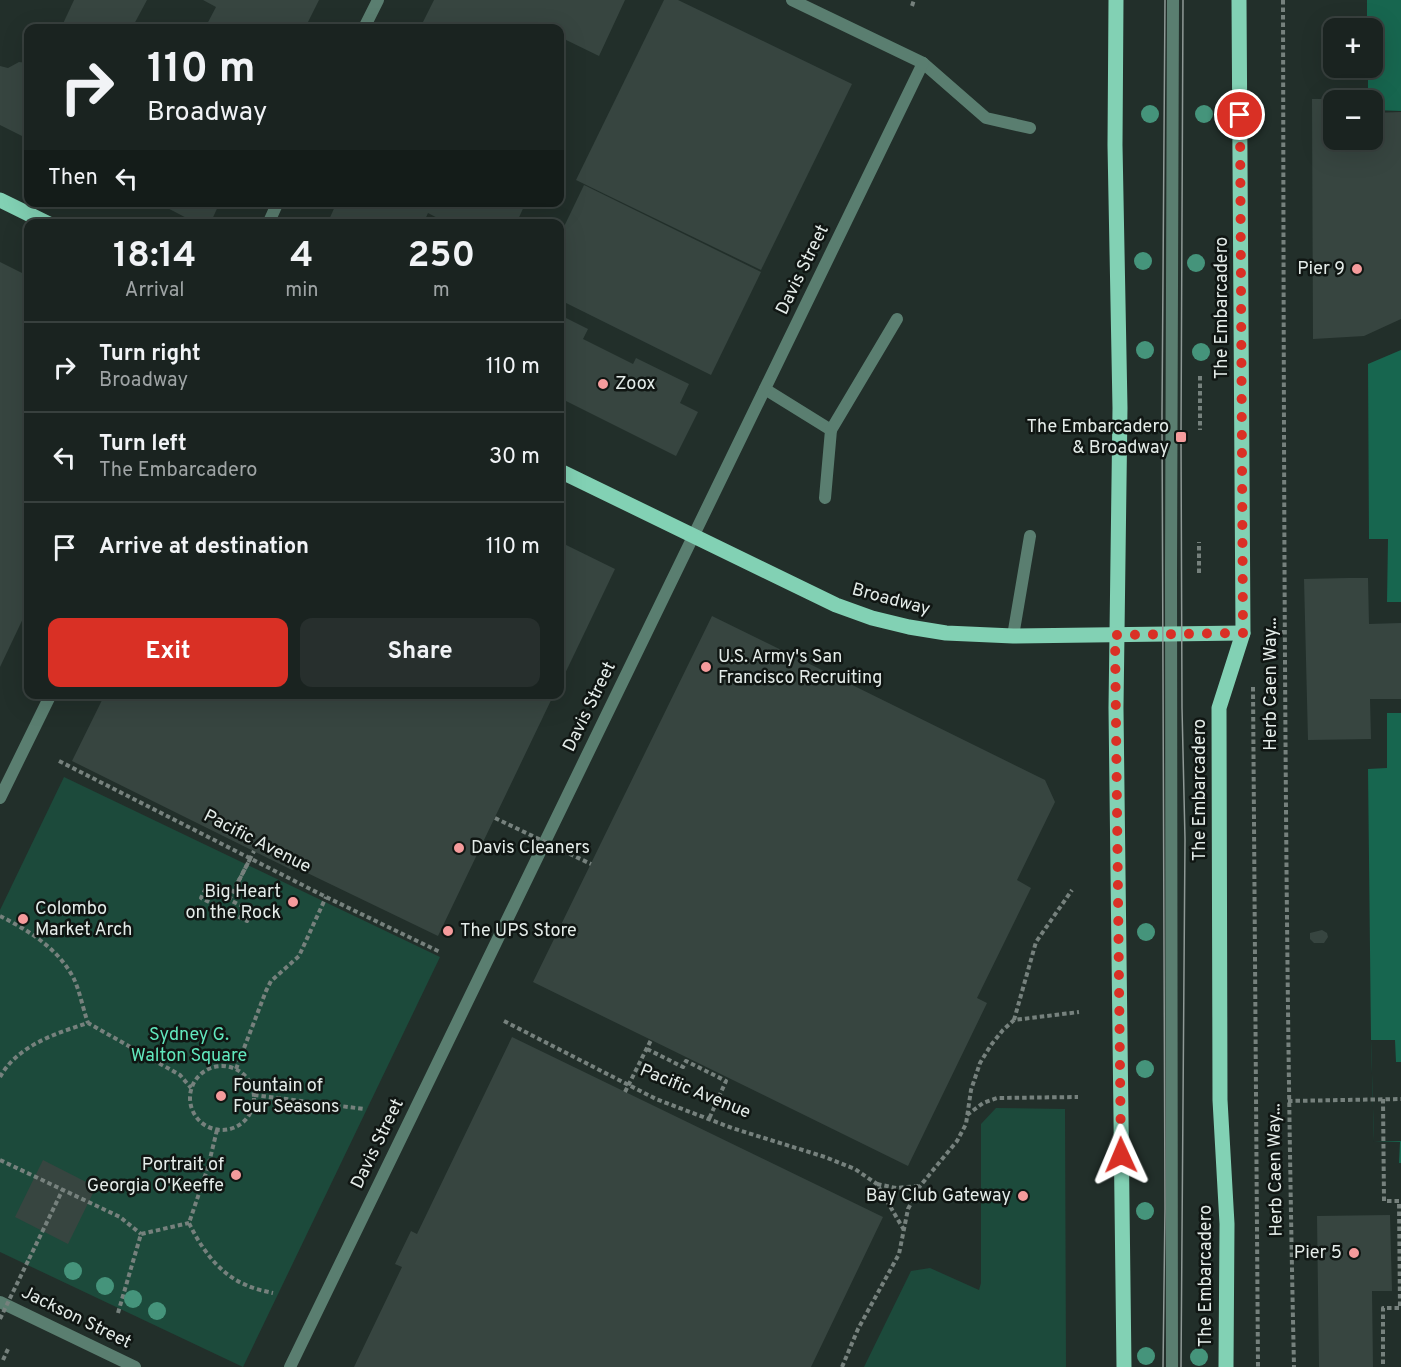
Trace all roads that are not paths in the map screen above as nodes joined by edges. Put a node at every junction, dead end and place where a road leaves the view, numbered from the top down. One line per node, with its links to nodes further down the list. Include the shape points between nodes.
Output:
1 (378, 0): 6 (street)
2 (792, 0): 7 (street)
3 (1116, 0): 20 (main road, via 1120,408)
4 (1173, 0): 19 (street, The Embarcadero)
5 (1239, 0): 18 (main road, The Embarcadero)
6 (366, 24)
7 (923, 63): 8 (street, via 986,118); 12 (street, Davis Street)
8 (1030, 128)
9 (0, 200): 10 (main road)
10 (39, 219)
11 (897, 319): 13 (street)
12 (765, 389): 13 (street); 16 (street, Davis Street)
13 (831, 430): 15 (street)
14 (564, 473): 16 (main road, Broadway)
15 (825, 498)
16 (693, 536): 21 (main road, Broadway, via 836,605 872,618 946,633); 27 (street, Davis Street)
17 (1030, 536): 21 (street)
18 (1243, 633): 19 (main road, Broadway); 30 (main road, The Embarcadero, via 1219,708 1220,1100 1227,1224)
19 (1171, 634): 20 (main road, Broadway); 29 (street, The Embarcadero)
20 (1115, 635): 21 (main road, Broadway); 28 (main road)
21 (1013, 636)
22 (48, 699): 23 (street)
23 (5, 774): 24 (street)
24 (0, 798)
25 (0, 1302): 26 (street, Jackson Street)
26 (135, 1367)
27 (290, 1367)
28 (1124, 1367)
29 (1172, 1367)
30 (1226, 1367)

